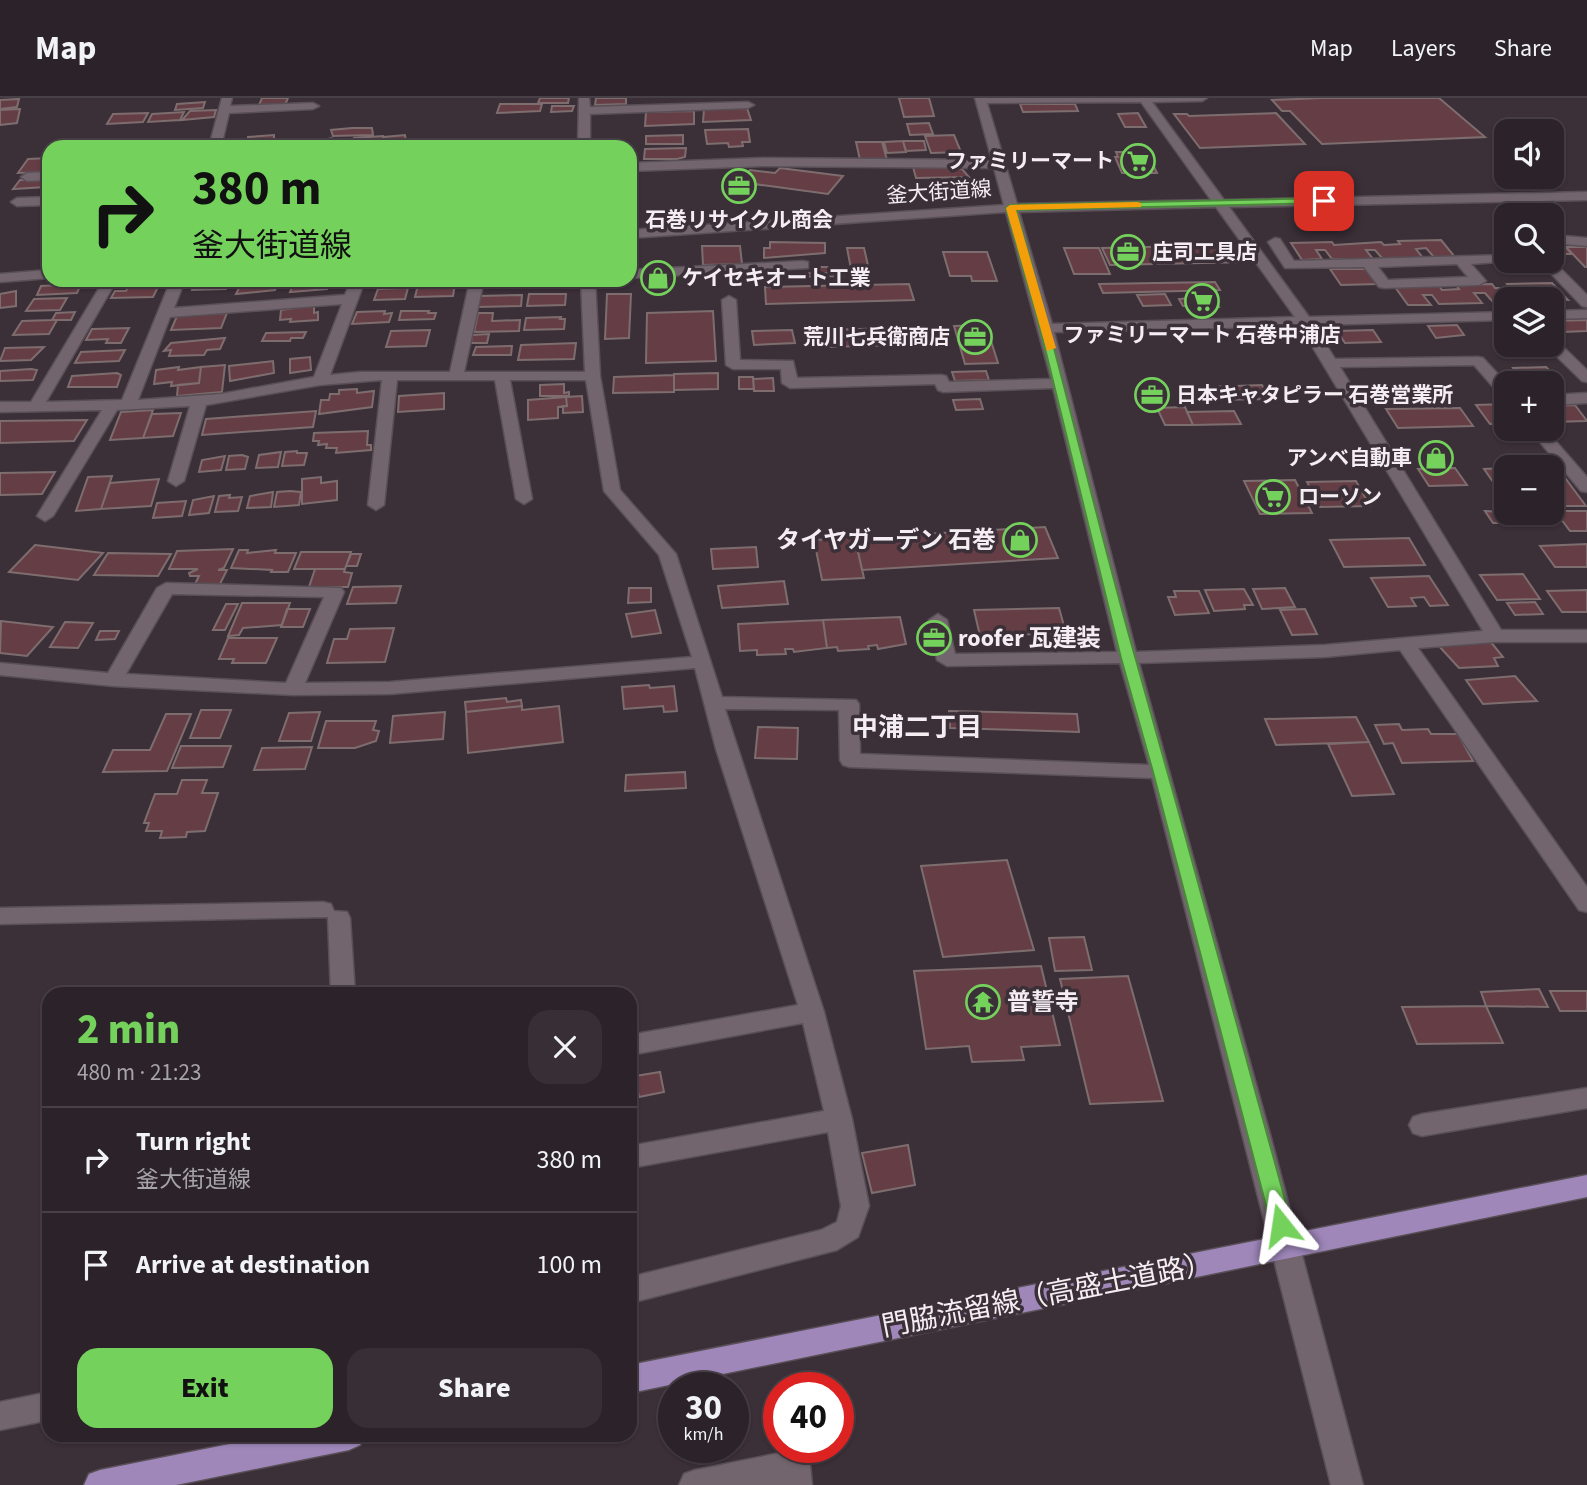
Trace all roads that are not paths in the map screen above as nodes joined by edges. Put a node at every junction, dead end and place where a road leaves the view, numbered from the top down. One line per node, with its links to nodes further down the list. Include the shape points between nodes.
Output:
1 (584, 98): 8 (street)
2 (1202, 98): 4 (street)
3 (980, 99): 4 (street); 11 (street)
4 (1145, 99): 18 (street)
5 (225, 104): 7 (street); 9 (street)
6 (748, 105): 8 (street)
7 (313, 106)
8 (583, 111): 10 (street)
9 (217, 140)
10 (583, 140)
11 (999, 164): 12 (street, via 762,162); 19 (street)
12 (637, 167)
13 (42, 176): 14 (street)
14 (27, 177)
15 (1587, 195): 18 (street, 釜大街道線)
16 (42, 201): 17 (street)
17 (17, 202)
18 (1222, 203): 19 (street, 釜大街道線); 44 (street)
19 (1010, 208): 20 (street, 釜大街道線); 45 (street)
20 (637, 234)
21 (1564, 240): 23 (street)
22 (1275, 242): 26 (street, via 1290,265)
23 (1587, 242)
24 (1494, 260): 25 (street)
25 (1461, 261): 26 (street); 26 (street, via 1479,281 1384,284)
26 (1368, 263)
27 (803, 265): 29 (street)
28 (1558, 273): 39 (street)
29 (637, 274)
30 (42, 275): 31 (street)
31 (0, 278)
32 (106, 287): 60 (street)
33 (175, 287): 40 (street)
34 (355, 287): 37 (street)
35 (475, 287): 49 (street)
36 (588, 287): 51 (street)
37 (350, 299): 40 (street); 54 (street)
38 (729, 300): 55 (street, via 733,365 788,363 790,383 941,379 943,387)
39 (1587, 303)
40 (166, 313): 59 (street)
41 (1587, 314): 42 (street)
42 (1564, 315)
43 (1494, 316): 44 (street)
44 (1306, 323): 45 (street); 47 (street)
45 (1045, 328): 55 (street)
46 (1564, 356): 52 (street)
47 (1330, 363): 53 (street, via 1478,361); 69 (street)
48 (390, 376): 49 (street); 54 (street); 66 (street)
49 (456, 376): 50 (street)
50 (502, 376): 51 (street); 65 (street)
51 (593, 376): 73 (street, via 612,491 667,554)
52 (1587, 378)
53 (1494, 379)
54 (320, 380): 58 (street)
55 (1059, 383): 72 (street)
56 (1587, 398): 57 (street)
57 (1564, 399)
58 (199, 401): 59 (street); 63 (street)
59 (120, 405): 60 (street); 67 (street)
60 (36, 406): 61 (street)
61 (0, 407)
62 (1547, 441): 64 (street)
63 (176, 481)
64 (1587, 487)
65 (524, 499)
66 (376, 506)
67 (45, 516)
68 (938, 620): 72 (street, via 947,660)
69 (1495, 636): 70 (street); 71 (street)
70 (1587, 636)
71 (1406, 645): 72 (street); 79 (street)
72 (1128, 658): 78 (street)
73 (703, 662): 76 (street, via 390,688); 77 (street)
74 (0, 669): 75 (street)
75 (113, 680): 76 (street); 76 (street, via 166,588 335,592)
76 (293, 689)
77 (714, 704): 78 (street, via 849,704 850,760); 82 (street)
78 (1161, 772): 89 (street)
79 (1587, 904)
80 (0, 916): 81 (street, via 331,914)
81 (341, 987)
82 (812, 1012): 83 (street); 85 (street)
83 (637, 1044)
84 (1587, 1098): 86 (street)
85 (839, 1119): 87 (street); 90 (street, via 855,1206 848,1229 827,1241)
86 (1422, 1125)
87 (637, 1156)
88 (1587, 1186): 89 (main road, 門脇流留線（高盛土道路）)
89 (1287, 1247): 91 (main road, 門脇流留線（高盛土道路）); 98 (street)
90 (637, 1288)
91 (637, 1377)
92 (42, 1407): 93 (street)
93 (0, 1416)
94 (314, 1442): 95 (main road)
95 (100, 1485)
96 (695, 1485): 97 (street, via 794,1465)
97 (796, 1485)
98 (1347, 1485)

